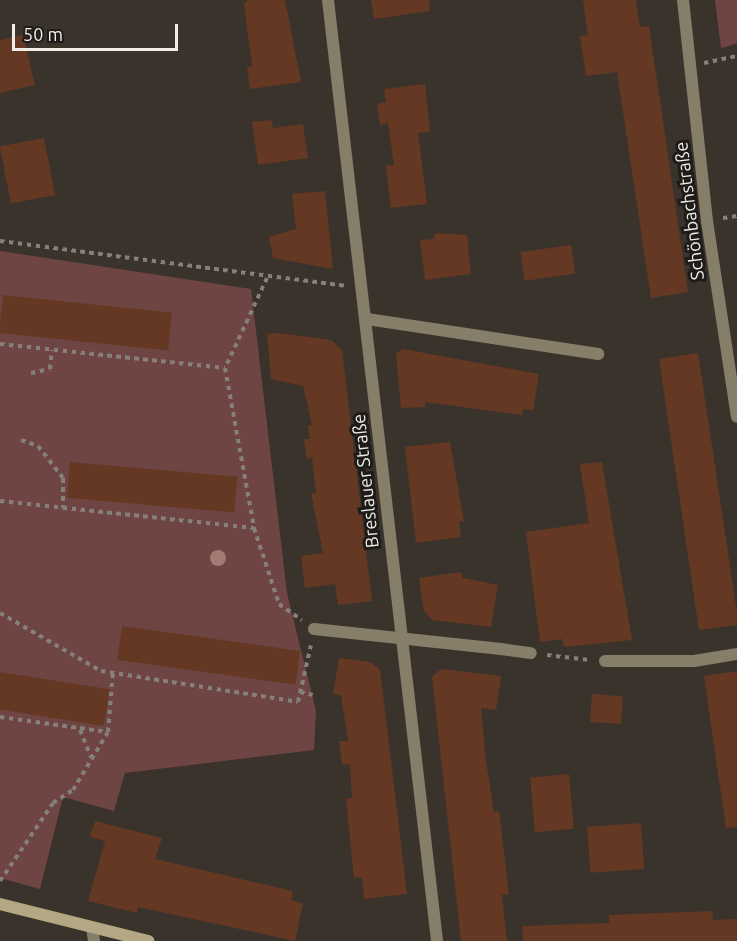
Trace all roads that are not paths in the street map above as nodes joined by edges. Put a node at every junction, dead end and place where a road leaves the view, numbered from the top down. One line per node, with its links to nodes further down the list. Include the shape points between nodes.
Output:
1 (328, 0): 3 (street, Breslauer Straße)
2 (683, 0): 5 (street, Schönbachstraße, via 707,221)
3 (367, 319): 4 (street); 7 (street, Breslauer Straße)
4 (598, 354)
5 (737, 417)
6 (314, 629): 7 (street)
7 (400, 640): 8 (street); 14 (street, Breslauer Straße)
8 (531, 653)
9 (737, 654): 10 (street, via 694,661)
10 (605, 661)
11 (0, 904): 12 (main road)
12 (93, 935): 13 (main road)
13 (148, 941)
14 (437, 941)

